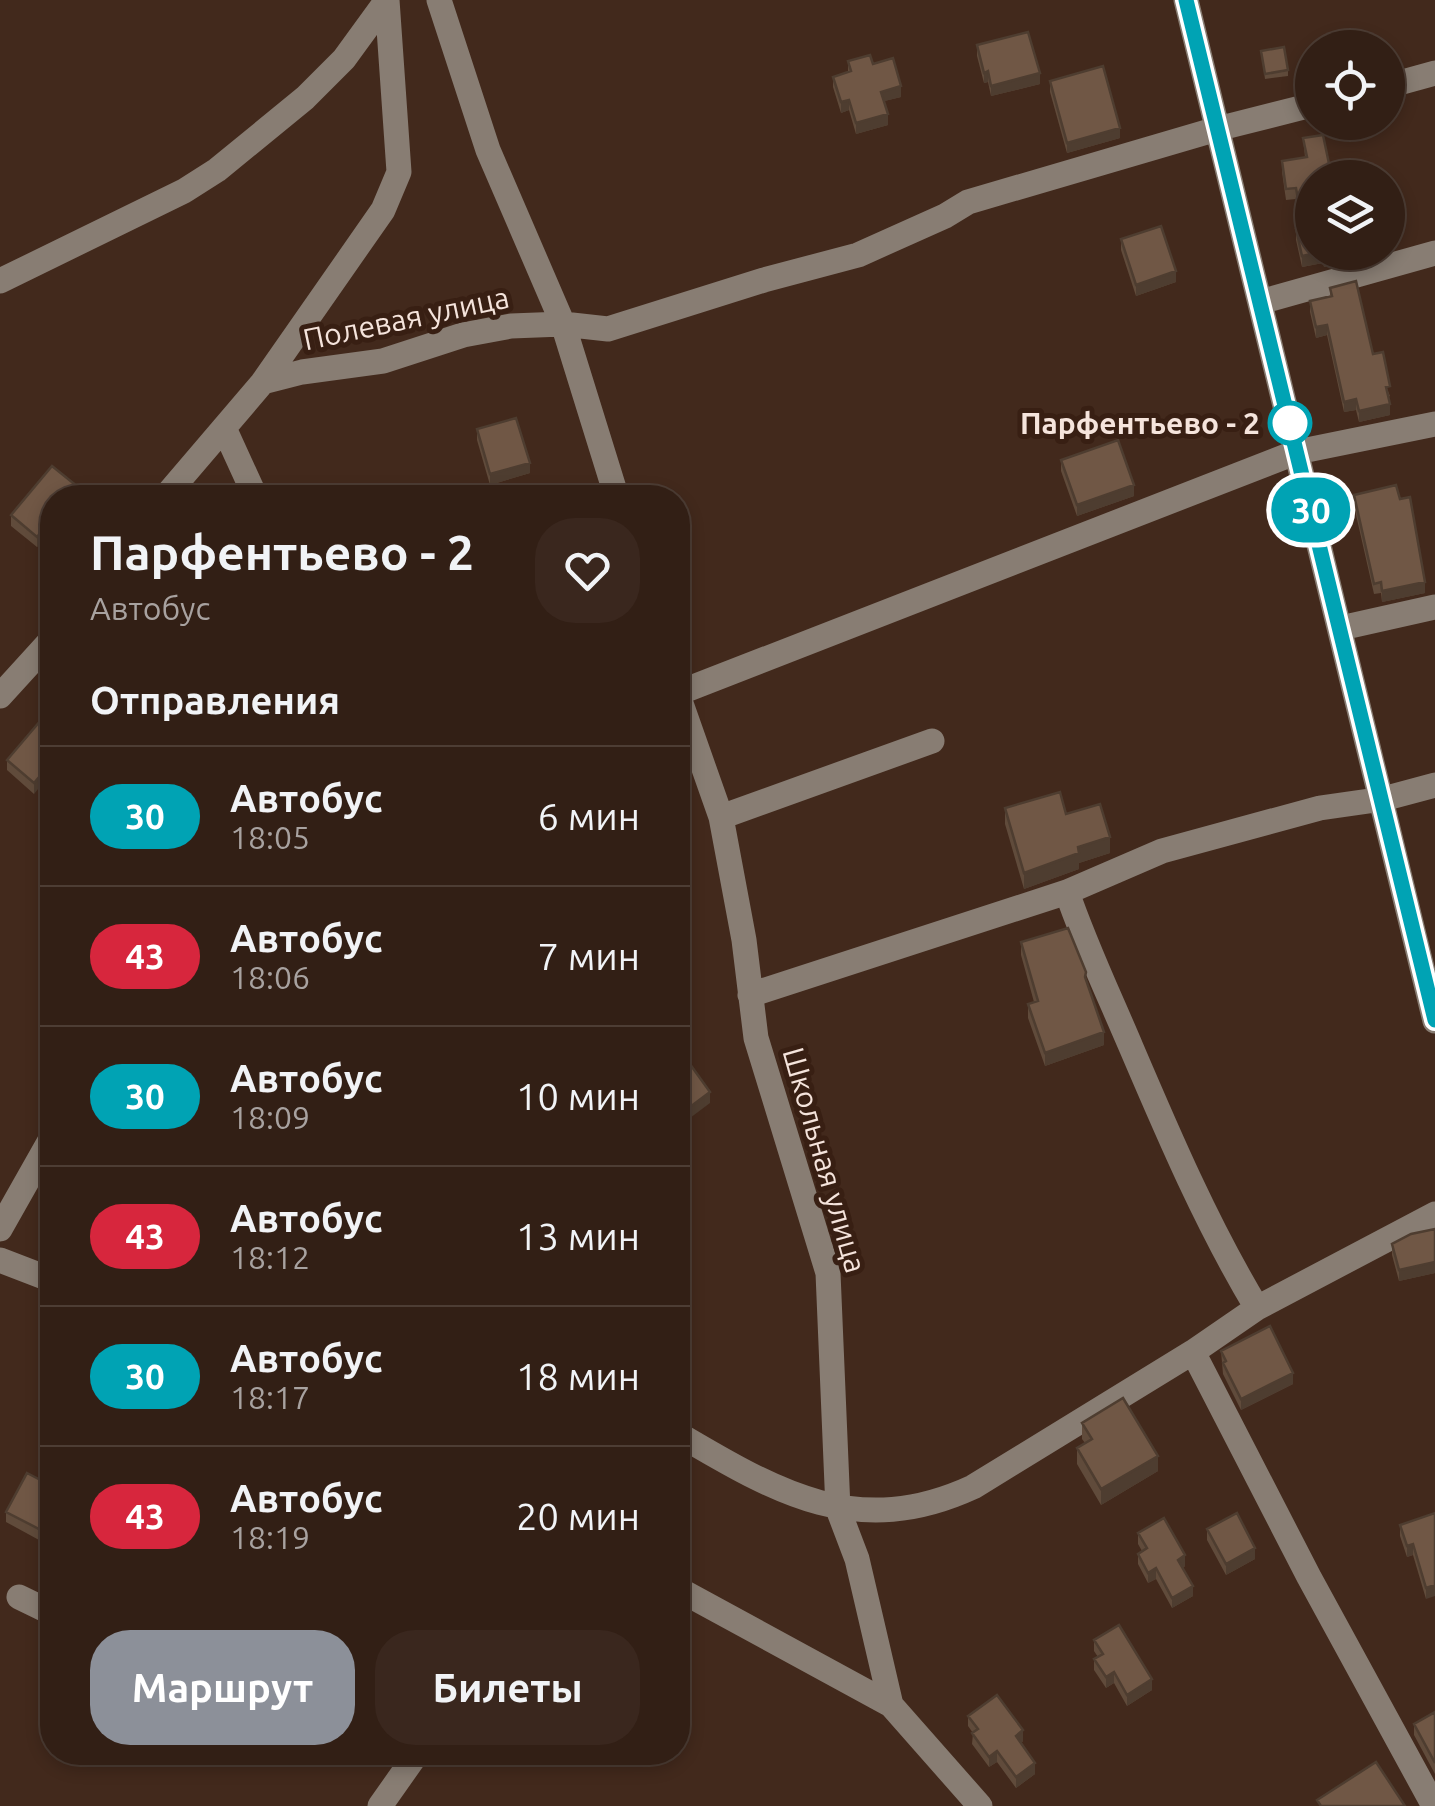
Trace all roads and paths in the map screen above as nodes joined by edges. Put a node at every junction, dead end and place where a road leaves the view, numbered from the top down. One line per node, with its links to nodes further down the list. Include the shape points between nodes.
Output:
1 (387, 0): 9 (street, via 305,98 217,170); 12 (street, via 399,172 382,210)
2 (439, 0): 11 (street, via 488,150)
3 (1186, 0): 7 (street)
4 (1435, 74): 5 (street)
5 (1405, 82)
6 (1295, 108): 7 (street, Полевая улица)
7 (1217, 129): 10 (street); 11 (street, Полевая улица, via 968,202 858,256 608,329)
8 (1435, 253): 10 (street)
9 (0, 281)
10 (1260, 302): 15 (street)
11 (563, 324): 12 (street, Полевая улица, via 463,335 384,361); 18 (street)
12 (263, 382): 14 (street)
13 (1435, 424): 15 (street)
14 (224, 428): 16 (street); 17 (street)
15 (1297, 452): 20 (street); 22 (street)
16 (175, 485)
17 (250, 485)
18 (612, 485)
19 (1435, 606): 20 (street)
20 (1341, 628): 27 (street)
21 (40, 653): 23 (street)
22 (690, 689)
23 (0, 696)
24 (690, 728): 28 (street, Школьная улица)
25 (932, 740): 28 (street)
26 (1435, 785): 27 (street)
27 (1383, 799): 29 (street, via 1320,808 1162,851); 30 (street)
28 (722, 818): 31 (street, Школьная улица)
29 (1067, 892): 31 (street); 38 (street, via 1173,1146)
30 (1427, 952): 32 (street)
31 (750, 995): 41 (street, Школьная улица, via 756,1038 828,1273)
32 (1435, 1021)
33 (40, 1161): 35 (street)
34 (1435, 1214): 38 (street)
35 (0, 1230)
36 (0, 1260): 37 (street)
37 (40, 1275)
38 (1257, 1308): 39 (street)
39 (1193, 1352): 41 (street, via 938,1503 890,1511); 49 (street)
40 (690, 1440): 41 (street, via 798,1497)
41 (838, 1509): 45 (street, Школьная улица, via 857,1560)
42 (20, 1596): 44 (street)
43 (690, 1596): 45 (street, Школьная улица)
44 (40, 1607)
45 (891, 1705): 48 (street, Школьная улица)
46 (409, 1765): 47 (street)
47 (380, 1806)
48 (980, 1806)
49 (1434, 1806)

